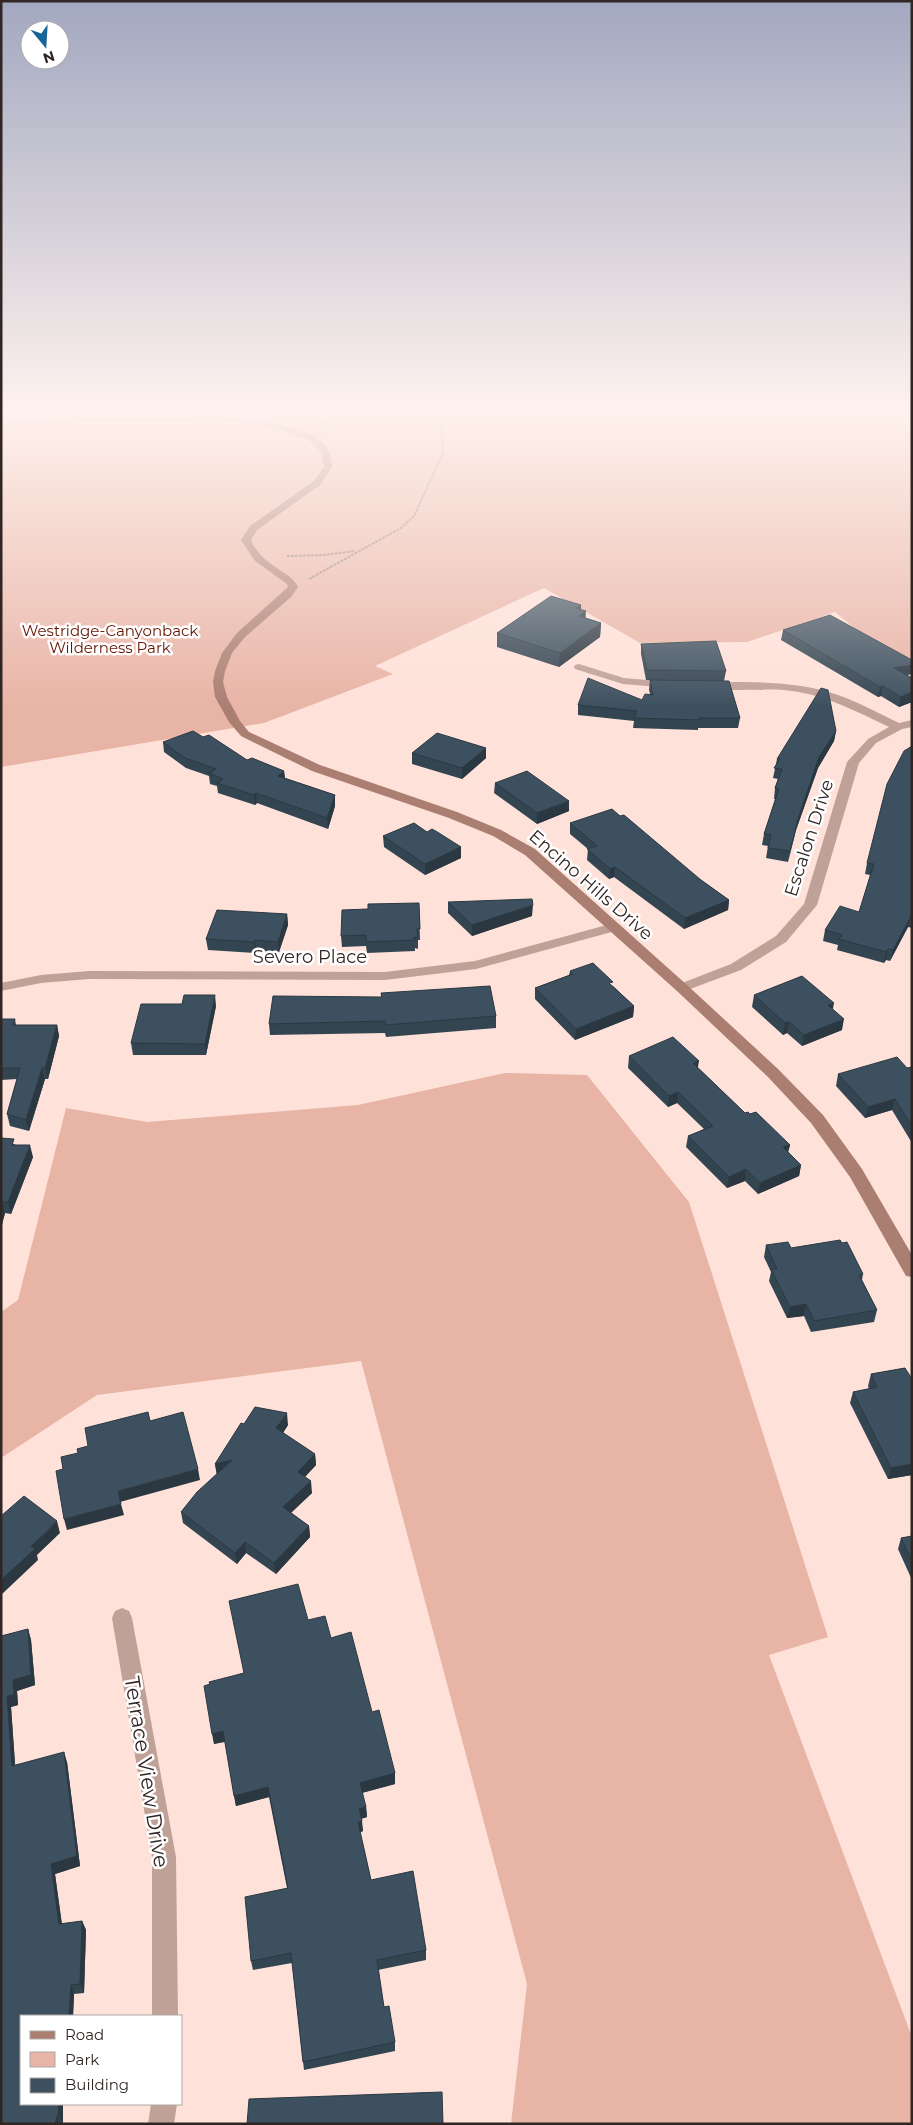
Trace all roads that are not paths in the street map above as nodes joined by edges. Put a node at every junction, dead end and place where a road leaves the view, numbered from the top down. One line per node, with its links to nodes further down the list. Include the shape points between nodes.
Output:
1 (279, 509): 7 (main road, Encino Hills Drive, via 253,528 246,540 257,559 293,584 292,590 241,635 227,653 218,682 221,697 235,722 245,734 316,768 497,833 530,852)
2 (579, 667): 3 (street, via 623,681)
3 (678, 685)
4 (702, 685): 6 (street, via 766,686 827,694)
5 (912, 723): 6 (street, Escalon Drive)
6 (898, 727): 9 (street, Escalon Drive, via 872,740 853,762 810,905 781,939 736,967)
7 (614, 927): 8 (street, Severo Place, via 476,965 385,976 89,975); 9 (main road, Encino Hills Drive)
8 (1, 986)
9 (682, 988): 10 (main road, Encino Hills Drive, via 817,1119 856,1174)
10 (912, 1271)
11 (122, 1618): 12 (street, Terrace View Drive, via 164,1857)
12 (164, 2015)
13 (164, 2105): 14 (street)
14 (160, 2124)

